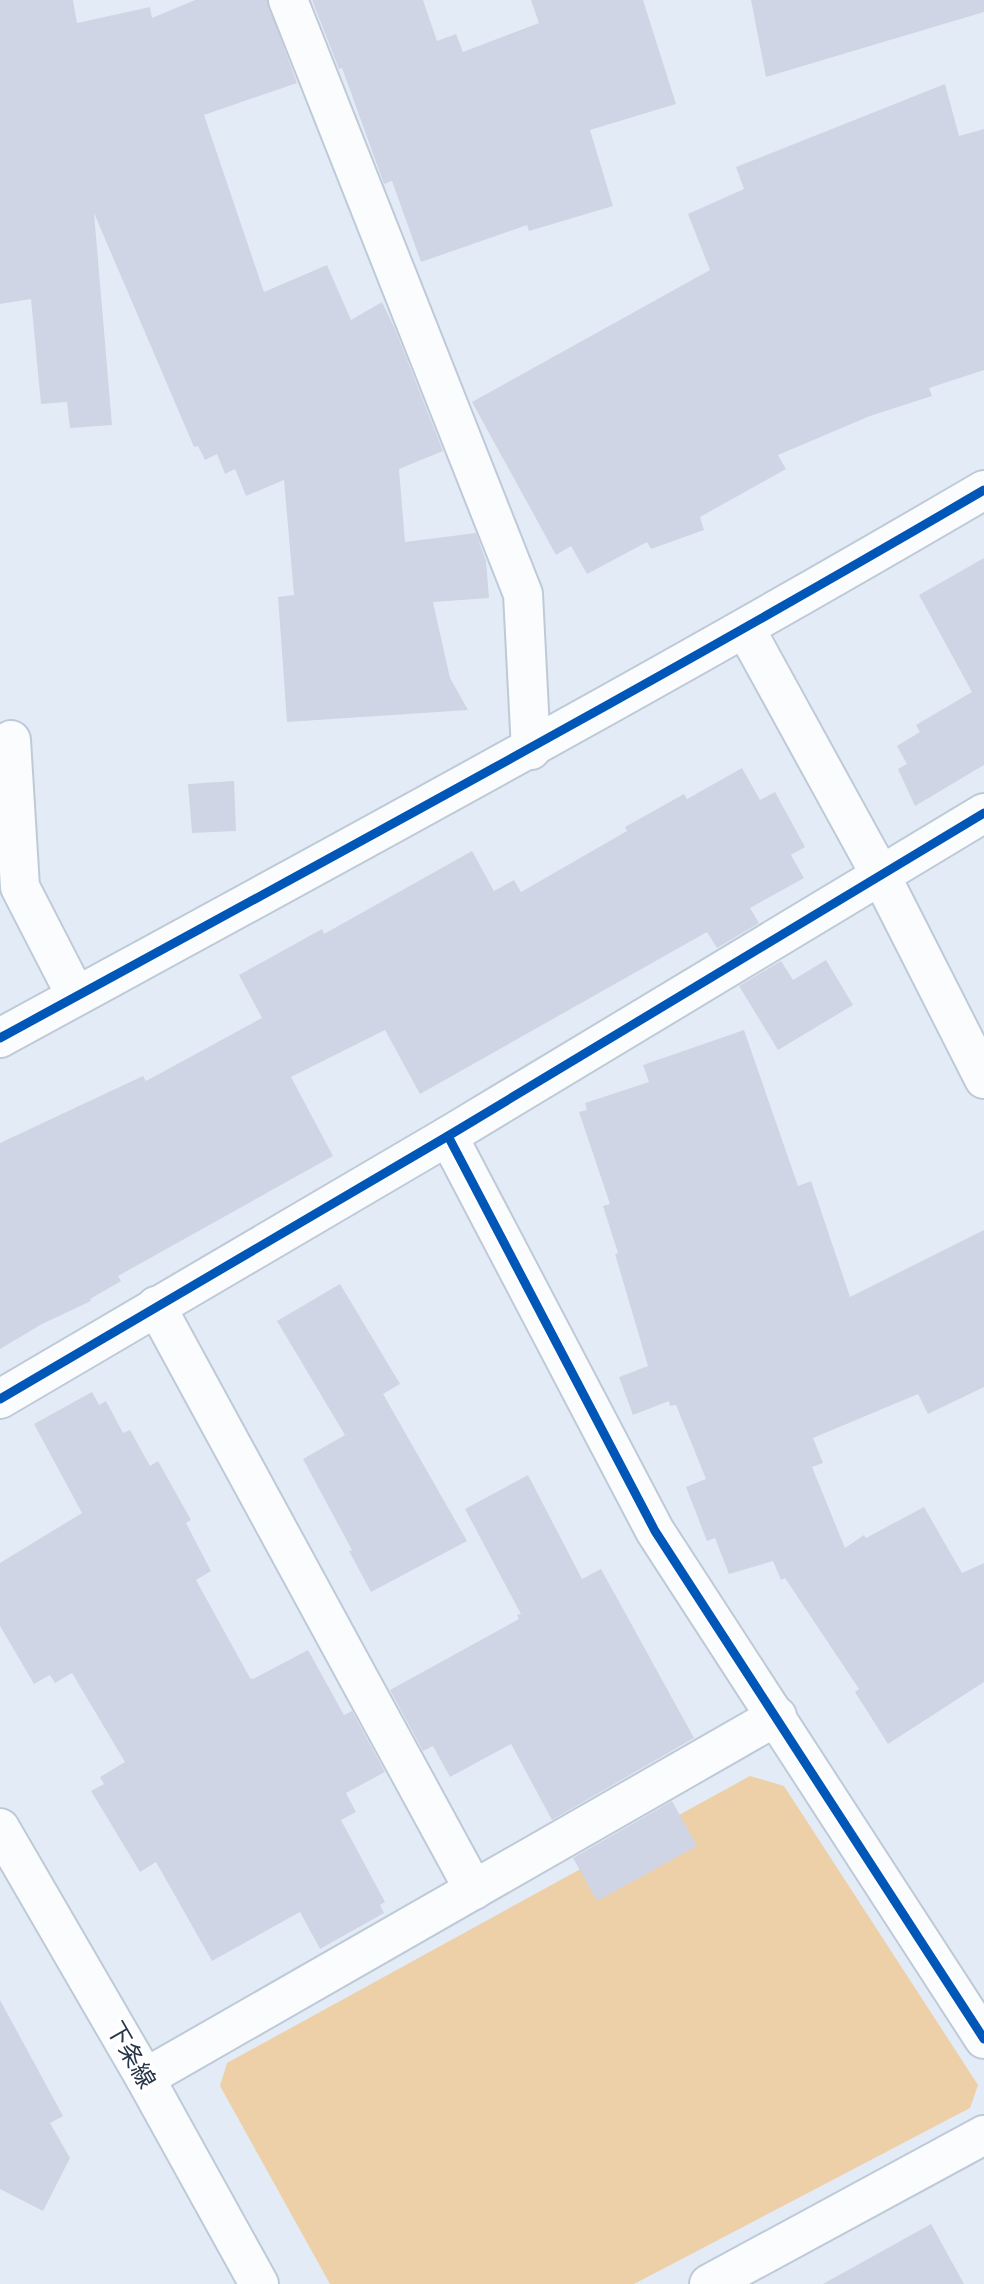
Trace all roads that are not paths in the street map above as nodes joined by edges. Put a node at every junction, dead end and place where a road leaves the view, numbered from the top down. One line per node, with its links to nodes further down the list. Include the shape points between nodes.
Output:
1 (288, 0): 5 (street, via 523,594)
2 (984, 490): 3 (street)
3 (746, 630): 5 (street); 7 (street)
4 (11, 740): 8 (street, via 20,887)
5 (531, 750): 8 (street)
6 (984, 813): 7 (street)
7 (880, 874): 10 (street); 11 (street)
8 (76, 996): 9 (street)
9 (0, 1038)
10 (984, 1079)
11 (448, 1136): 12 (street); 14 (street, via 655,1531)
12 (156, 1306): 13 (street); 16 (street)
13 (0, 1399)
14 (777, 1716): 16 (street); 17 (street)
15 (0, 1829): 18 (street, 下条線)
16 (474, 1890): 18 (street)
17 (984, 2039)
18 (145, 2078): 20 (street, 下条線)
19 (984, 2135): 21 (street)
20 (258, 2284)
21 (709, 2284)

